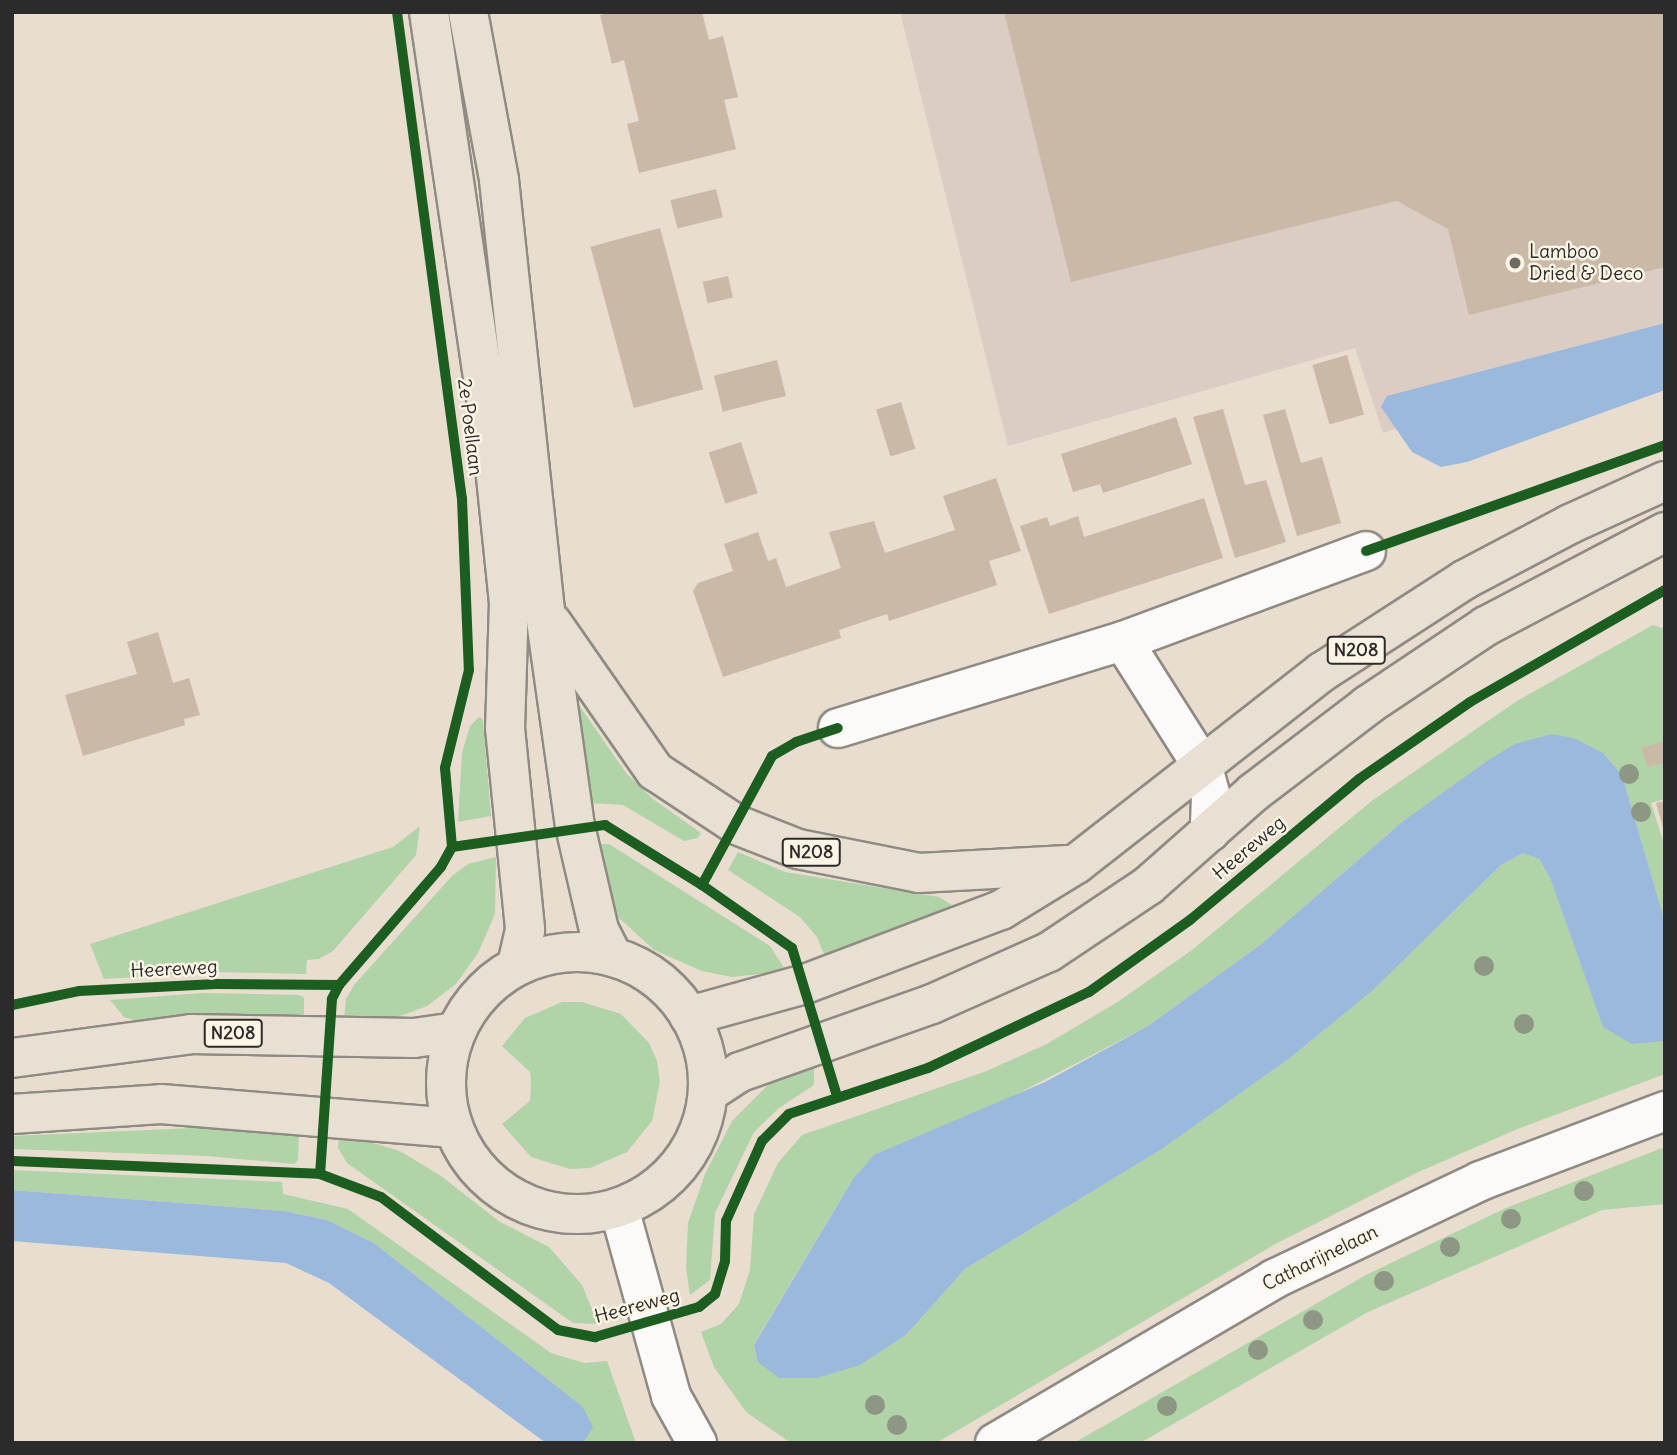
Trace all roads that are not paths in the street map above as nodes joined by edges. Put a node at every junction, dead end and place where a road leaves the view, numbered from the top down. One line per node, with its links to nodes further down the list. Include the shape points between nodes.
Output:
1 (429, 12): 13 (main road, 2e Poellaan, via 493,448 509,602 505,728 525,930)
2 (468, 12): 6 (main road, via 499,180)
3 (1665, 481): 9 (main road, N208, via 1464,580 1322,672)
4 (1665, 532): 10 (main road, Heereweg / N208, via 1486,626 1368,705 1254,792)
5 (1366, 551): 7 (street)
6 (545, 612): 11 (main road, N208, via 655,771 737,825 798,849 919,873); 12 (main road, via 575,826 599,930)
7 (1123, 641): 8 (street); 9 (street, Heereweg)
8 (838, 727)
9 (1203, 766): 10 (street, Heereweg, via 1211,796); 11 (main road, N208)
10 (1210, 832): 17 (main road, Heereweg / N208, via 1149,885 1049,952 932,1004 740,1072)
11 (1076, 864): 14 (main road, N208, via 1001,910 915,945 805,984)
12 (613, 957): 13 (main road, via 564,952); 14 (main road, via 642,970 669,990)
13 (517, 966): 15 (main road, via 491,983 470,1006)
14 (689, 1016): 17 (main road, via 705,1052)
15 (456, 1032): 16 (main road, N208, via 414,1038 191,1034); 20 (main road, via 445,1080)
16 (12, 1058)
17 (709, 1092): 21 (main road, via 701,1130 682,1164 654,1191)
18 (1665, 1111): 23 (street, Catharijnelaan, via 1480,1181 1274,1279)
19 (12, 1114): 20 (main road, via 162,1104)
20 (453, 1128): 21 (main road, via 476,1167 519,1202 552,1213 586,1215)
21 (619, 1208): 22 (street, via 671,1396)
22 (697, 1443)
23 (995, 1443)

